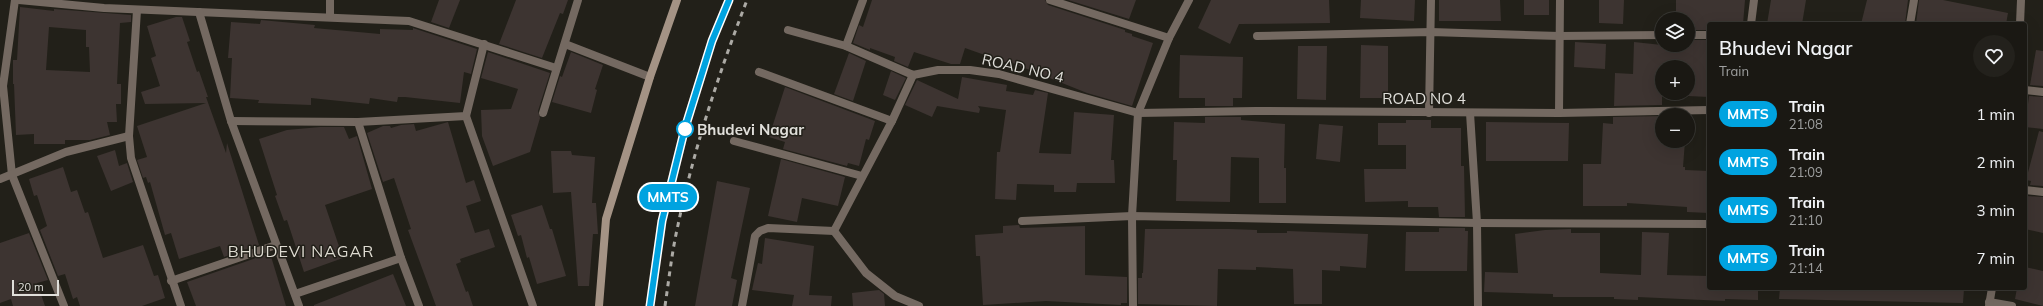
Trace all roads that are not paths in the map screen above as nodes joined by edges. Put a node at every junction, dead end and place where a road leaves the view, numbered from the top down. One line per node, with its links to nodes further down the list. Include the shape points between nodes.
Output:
1 (15, 0): 35 (street)
2 (20, 0): 14 (street)
3 (330, 0): 16 (street)
4 (578, 0): 29 (street)
5 (677, 0): 34 (street)
6 (863, 0): 30 (street)
7 (1050, 0): 27 (street)
8 (1189, 0): 27 (street)
9 (1431, 0): 21 (street)
10 (1560, 0): 26 (street)
11 (1754, 0): 17 (street)
12 (1914, 0): 18 (street)
13 (2021, 0): 19 (street)
14 (137, 10): 15 (street); 48 (street)
15 (199, 12): 16 (street); 45 (street)
16 (330, 17): 28 (street, via 409,21)
17 (1751, 22)
18 (1910, 22)
19 (2020, 22)
20 (788, 30): 30 (street)
21 (1431, 32): 25 (street); 26 (street); 41 (street)
22 (1655, 35): 26 (street)
23 (1695, 35): 24 (street)
24 (1707, 35)
25 (1257, 36)
26 (1560, 36): 43 (street)
27 (1169, 38): 40 (street)
28 (484, 44): 31 (street); 44 (street)
29 (565, 44): 31 (street); 34 (street)
30 (846, 46): 33 (street)
31 (556, 68): 39 (street)
32 (759, 72): 46 (street)
33 (913, 75): 40 (street, ROAD NO 4, via 938,70 970,70 999,74); 46 (street)
34 (650, 77): 71 (street, via 606,219)
35 (2, 86): 50 (street)
36 (2027, 90): 37 (street)
37 (2043, 92)
38 (1707, 110): 43 (street, ROAD NO 4)
39 (543, 113)
40 (1138, 113): 41 (street, ROAD NO 4); 55 (street)
41 (1429, 113): 42 (street, ROAD NO 4)
42 (1470, 113): 43 (street, ROAD NO 4); 57 (street)
43 (1559, 113)
44 (466, 116): 47 (street); 70 (street)
45 (231, 121): 47 (street); 60 (street)
46 (892, 121): 51 (street)
47 (358, 122): 61 (street)
48 (129, 136): 50 (street, via 66,152); 62 (street, via 131,158)
49 (734, 141): 51 (street)
50 (12, 174): 52 (street); 66 (street)
51 (862, 176): 59 (street)
52 (0, 179)
53 (2027, 190): 54 (street)
54 (2043, 192)
55 (1132, 216): 56 (street); 57 (street); 74 (street)
56 (1022, 221)
57 (1477, 223): 58 (street); 75 (street)
58 (1707, 224)
59 (834, 231): 72 (street, via 768,228 760,230 755,236); 73 (street, via 866,273 895,296)
60 (276, 245): 62 (street); 64 (street)
61 (401, 258): 64 (street); 69 (street)
62 (171, 281): 67 (street)
63 (1992, 290): 65 (street)
64 (295, 294): 68 (street)
65 (1989, 304): 76 (street)
66 (64, 306)
67 (181, 306)
68 (299, 306)
69 (419, 306)
70 (533, 306)
71 (599, 306)
72 (742, 306)
73 (919, 306)
74 (1133, 306)
75 (1478, 306)
76 (2012, 306)

